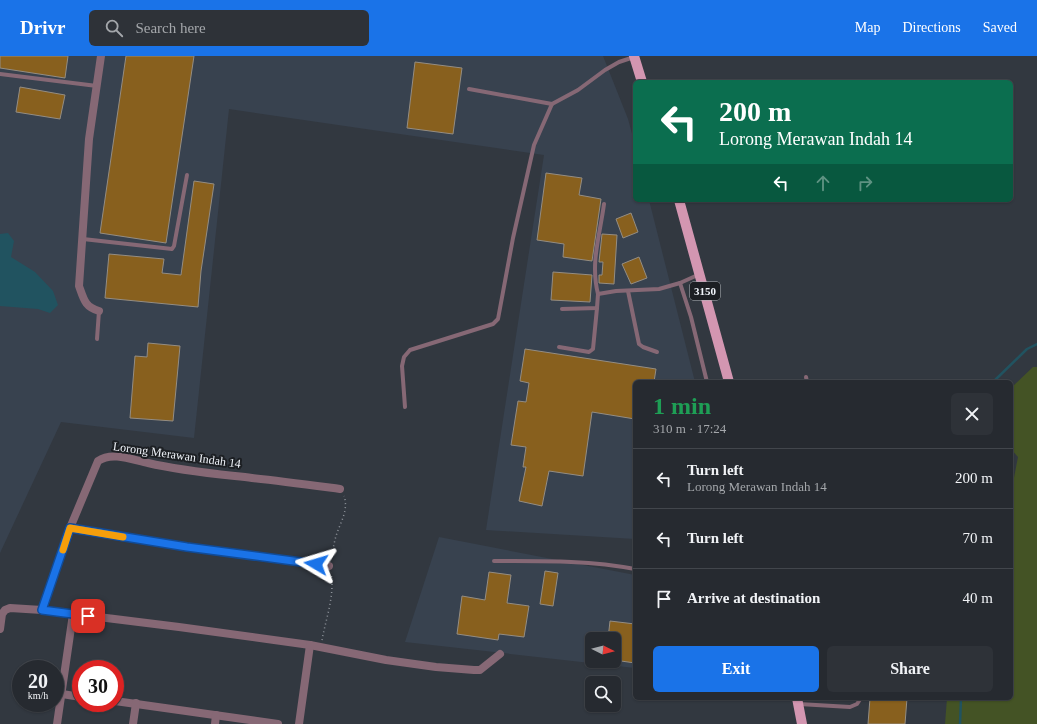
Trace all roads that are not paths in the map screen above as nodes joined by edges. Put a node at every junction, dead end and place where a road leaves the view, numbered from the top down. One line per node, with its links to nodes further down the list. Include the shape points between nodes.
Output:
1 (101, 56): 5 (street)
2 (634, 56): 4 (main road); 7 (lane, via 605,70 578,90)
3 (0, 74): 5 (lane)
4 (641, 80)
5 (97, 86): 11 (street, via 89,139)
6 (470, 88): 7 (lane)
7 (552, 104): 26 (lane, via 534,145 498,319 493,324 410,350 404,357 402,366)
8 (187, 174): 11 (lane, via 172,249)
9 (680, 202): 12 (main road, 3150)
10 (604, 204): 15 (lane, via 594,257 594,281)
11 (83, 240): 18 (street, via 79,286 85,302)
12 (700, 274): 13 (lane); 24 (main road, 3150)
13 (680, 283): 14 (lane, via 659,289); 23 (lane)
14 (628, 290): 15 (lane); 21 (lane, via 639,344)
15 (598, 294): 16 (lane)
16 (597, 308): 17 (lane); 20 (lane, via 593,349 589,352)
17 (562, 309)
18 (99, 311): 19 (lane)
19 (97, 339)
20 (559, 347)
21 (657, 352)
22 (806, 377): 25 (lane)
23 (707, 380)
24 (728, 380)
25 (807, 380)
26 (405, 407)
27 (340, 489): 28 (street, Lorong Merawan Indah 14, via 213,474 108,457 98,461)
28 (70, 528): 30 (street); 32 (street, Lorong Merawan Indah 14)
29 (494, 561): 31 (lane, via 617,565)
30 (329, 566)
31 (633, 569)
32 (42, 610): 33 (street); 34 (street, via 5,610)
33 (73, 614): 35 (street); 37 (street)
34 (0, 629)
35 (310, 645): 36 (street, via 386,660 474,670 480,670); 48 (street)
36 (500, 654)
37 (64, 679)
38 (860, 700): 39 (lane, via 850,707)
39 (797, 701): 49 (main road)
40 (124, 702): 41 (street)
41 (136, 704): 43 (street); 45 (street)
42 (59, 712): 44 (street)
43 (216, 715): 46 (street); 47 (street)
44 (57, 724)
45 (133, 724)
46 (215, 724)
47 (278, 724)
48 (299, 724)
49 (802, 724)

